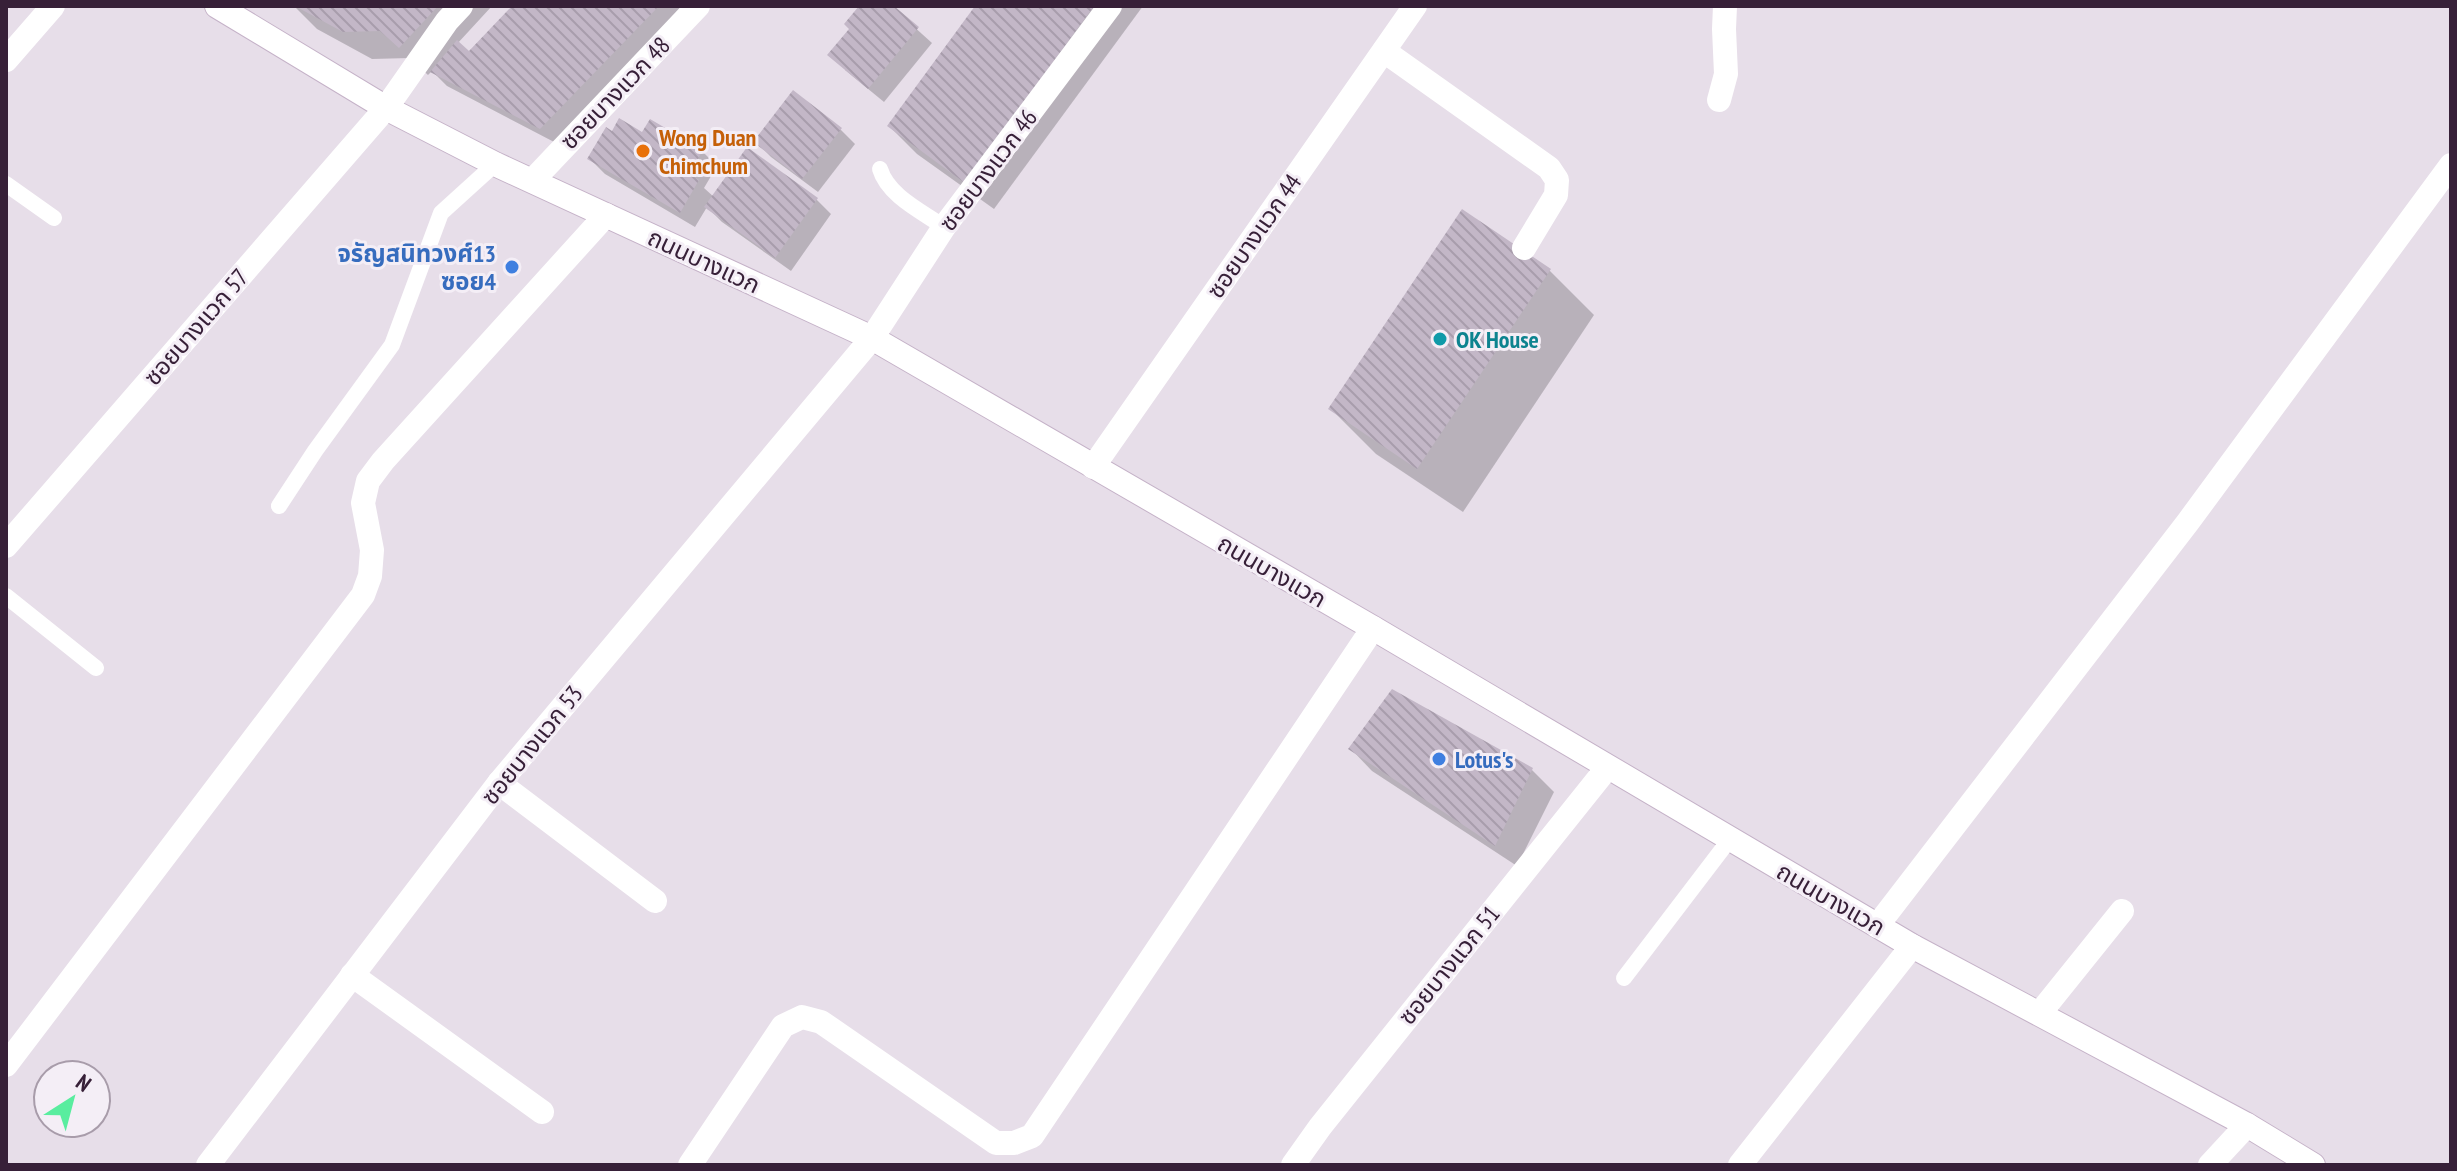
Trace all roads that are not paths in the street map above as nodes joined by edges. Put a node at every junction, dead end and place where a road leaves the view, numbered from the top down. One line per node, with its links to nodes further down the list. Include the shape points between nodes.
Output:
1 (53, 6): 9 (street)
2 (217, 6): 11 (street, ถนนบางแวก)
3 (461, 6): 11 (street, ซอยบางแวก 57)
4 (698, 6): 15 (street, ซอยบางแวก 48)
5 (1110, 6): 19 (street, ซอยบางแวก 46)
6 (1415, 6): 8 (street, ซอยบางแวก 44)
7 (1725, 6): 10 (street, via 1726,74)
8 (1384, 51): 20 (street, via 1549,168 1557,180 1556,195); 22 (street, ซอยบางแวก 44)
9 (6, 60)
10 (1719, 100)
11 (386, 108): 12 (street, ถนนบางแวก); 24 (street, ซอยบางแวก 57)
12 (495, 164): 15 (street, ถนนบางแวก); 23 (lane, via 441,213 392,345)
13 (2451, 165): 33 (street, via 2188,522)
14 (880, 169): 19 (lane, via 896,193)
15 (533, 180): 17 (street, ถนนบางแวก)
16 (6, 184): 18 (lane)
17 (606, 215): 21 (street, ถนนบางแวก); 38 (street, via 368,481 363,503 372,550 363,595)
18 (54, 218)
19 (944, 227): 21 (street, ซอยบางแวก 46)
20 (1524, 248)
21 (872, 338): 22 (street, ถนนบางแวก); 29 (street, ซอยบางแวก 53)
22 (1093, 467): 26 (street, ถนนบางแวก)
23 (279, 506)
24 (6, 546)
25 (6, 596): 27 (lane)
26 (1373, 628): 28 (street, ถนนบางแวก); 42 (street, via 1032,1136 996,1143 821,1022 802,1017 783,1026)
27 (96, 668)
28 (1607, 768): 30 (street, ถนนบางแวก); 43 (street, ซอยบางแวก 51)
29 (499, 783): 31 (street); 35 (street, ซอยบางแวก 53)
30 (1730, 839): 33 (street, ถนนบางแวก); 36 (lane)
31 (655, 901)
32 (2122, 911): 37 (street)
33 (1877, 926): 34 (street, ถนนบางแวก)
34 (1912, 946): 37 (street, ถนนบางแวก); 44 (street)
35 (352, 975): 39 (street); 41 (street, ซอยบางแวก 53)
36 (1624, 978)
37 (2040, 1013): 40 (street, ถนนบางแวก)
38 (6, 1065)
39 (542, 1112)
40 (2247, 1125): 45 (street); 46 (street, ถนนบางแวก)
41 (208, 1165)
42 (690, 1165)
43 (1293, 1165)
44 (1740, 1165)
45 (2210, 1165)
46 (2313, 1165)

